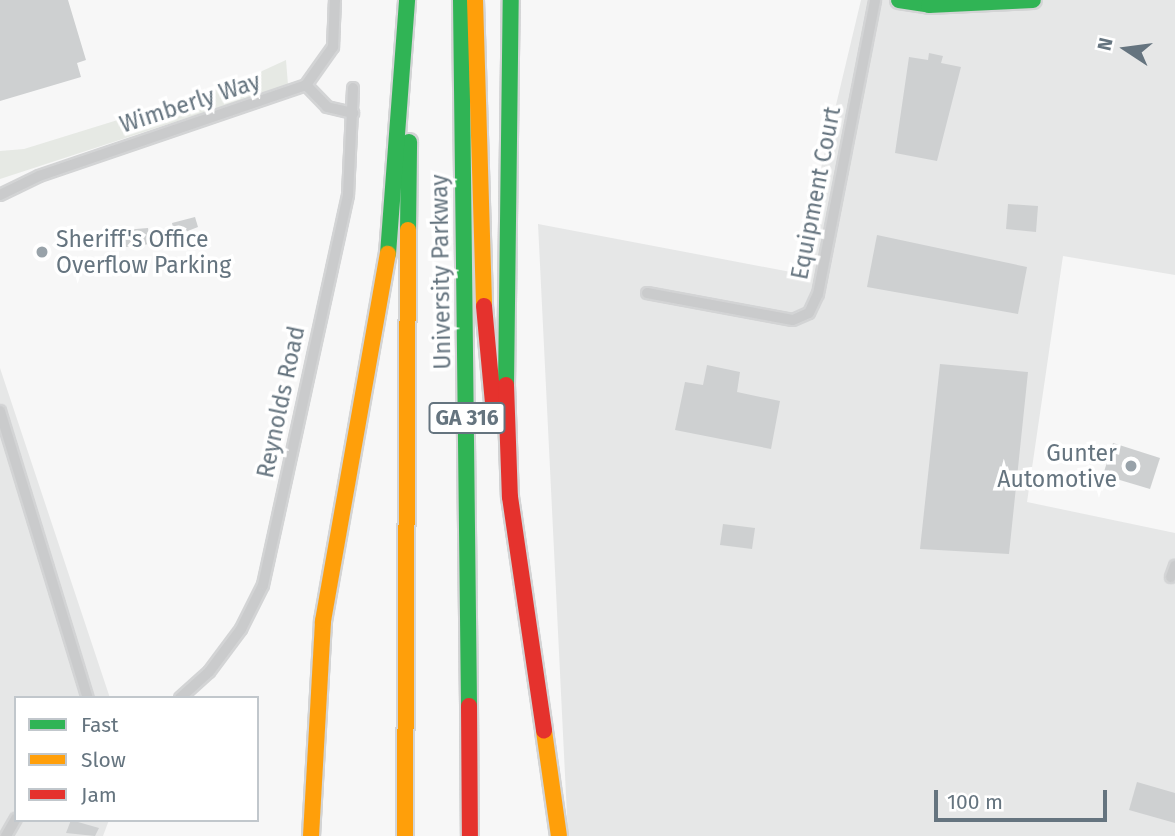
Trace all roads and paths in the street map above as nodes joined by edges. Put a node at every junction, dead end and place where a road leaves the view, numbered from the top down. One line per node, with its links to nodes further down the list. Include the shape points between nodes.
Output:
1 (335, 0): 9 (street, via 332,47)
2 (409, 0): 18 (main road, via 387,267 368,390 328,578); 19 (main road, University Parkway / GA 316)
3 (460, 0): 20 (main road, University Parkway / GA 316)
4 (475, 0): 15 (main road, via 482,288 494,411)
5 (511, 0): 15 (main road, via 504,340)
6 (875, 0): 13 (street, Equipment Court, via 818,294 809,313 793,320)
7 (899, 0): 8 (main road, via 929,5)
8 (1033, 0)
9 (306, 85): 11 (street, via 327,107); 12 (street, Wimberly Way, via 39,176)
10 (353, 88): 11 (street, Reynolds Road)
11 (353, 113): 17 (street, Reynolds Road, via 348,195 264,586 241,629 209,672)
12 (0, 195)
13 (647, 293)
14 (0, 411): 16 (street)
15 (510, 497): 21 (main road)
16 (87, 696)
17 (182, 696)
18 (311, 836)
19 (405, 836)
20 (470, 836)
21 (559, 836)

